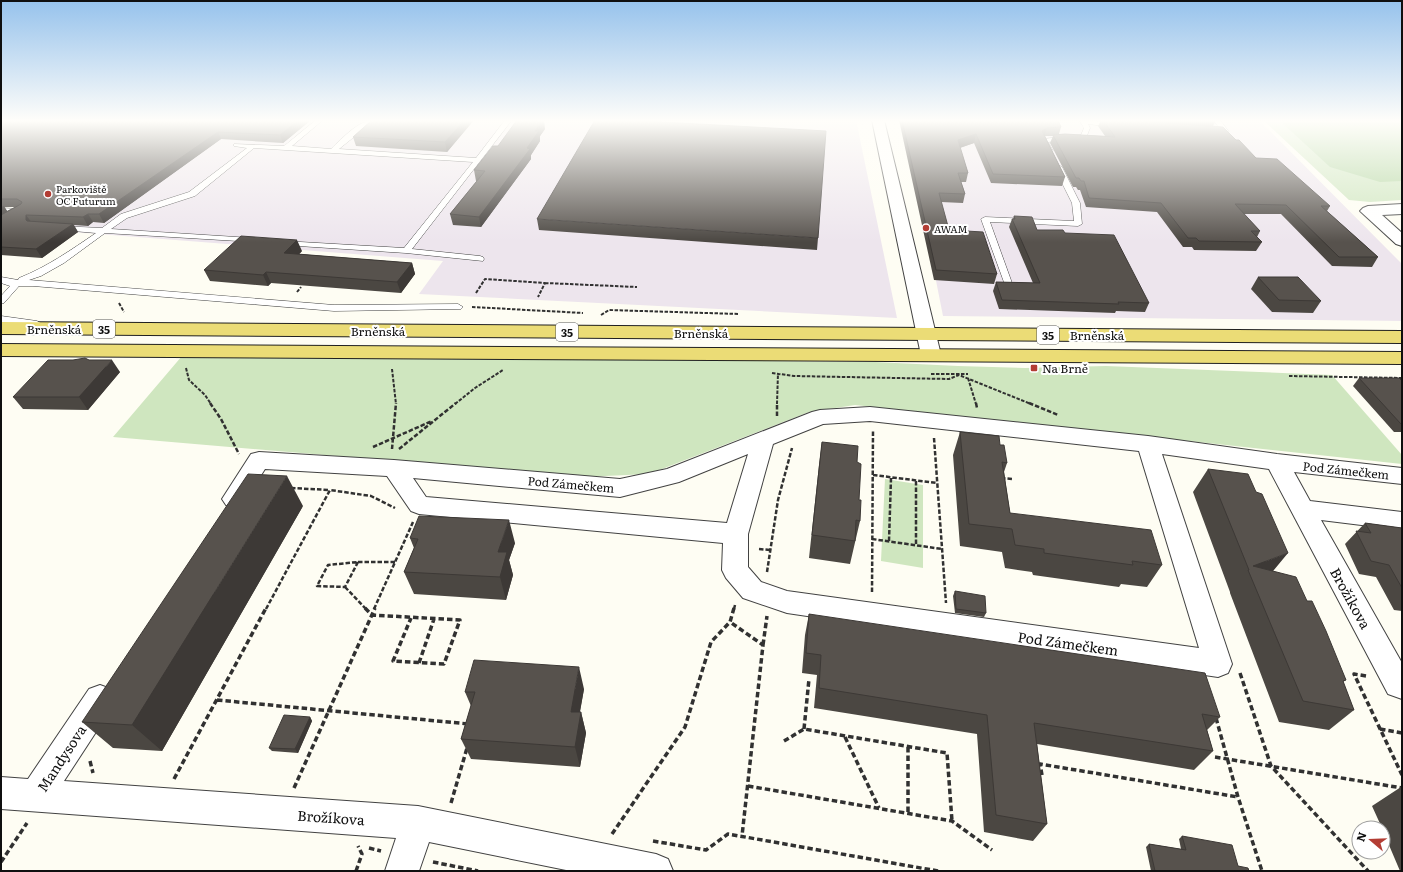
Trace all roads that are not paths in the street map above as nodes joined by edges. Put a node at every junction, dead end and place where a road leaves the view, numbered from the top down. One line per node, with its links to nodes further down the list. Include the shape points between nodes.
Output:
1 (478, 160): 13 (lane)
2 (234, 161): 11 (lane, via 192,194 129,213)
3 (887, 161): 23 (street)
4 (1055, 161): 17 (lane, via 1076,203 1078,224 985,219)
5 (1402, 209): 7 (street)
6 (1, 210): 8 (lane, via 22,211)
7 (1379, 211): 10 (street); 12 (street, via 1368,211)
8 (1, 224)
9 (51, 227): 11 (lane)
10 (1402, 228)
11 (103, 230): 13 (lane); 16 (lane, via 47,270)
12 (1402, 241)
13 (406, 251): 14 (lane)
14 (480, 259)
15 (1, 280): 16 (lane)
16 (14, 283): 18 (lane, via 12,290); 19 (lane, via 334,308)
17 (1008, 283)
18 (1, 301)
19 (458, 306)
20 (1, 319): 22 (lane)
21 (1, 328): 22 (main road, Brněnská / 35)
22 (78, 329): 23 (main road, Brněnská / 35)
23 (927, 335): 24 (main road, Brněnská / 35); 26 (street)
24 (1402, 337)
25 (1, 350): 26 (main road, Brněnská / 35)
26 (931, 355): 27 (main road, Brněnská / 35)
27 (1402, 358)
28 (770, 436): 29 (street, Pod Zámečkem, via 820,417 870,414); 31 (street, Pod Zámečkem, via 671,476 620,488); 36 (street, Pod Zámečkem)
29 (1148, 444): 30 (street, Pod Zámečkem); 36 (street, Pod Zámečkem, via 1218,664 787,602 752,590 735,570)
30 (1277, 462): 32 (street, Pod Zámečkem); 33 (street, Brožíkova)
31 (394, 468): 34 (street, Pod Zámečkem, via 251,460); 36 (street, via 419,505)
32 (1402, 476)
33 (1303, 509): 35 (street); 38 (street, Brožíkova)
34 (220, 519)
35 (1402, 521)
36 (736, 534)
37 (115, 677): 40 (street, Mandysova)
38 (1399, 682)
39 (1, 793): 40 (street, Brožíkova)
40 (32, 809): 41 (street, Brožíkova, via 161,804)
41 (430, 826): 42 (street); 43 (street, Brožíkova)
42 (402, 871)
43 (656, 871)

